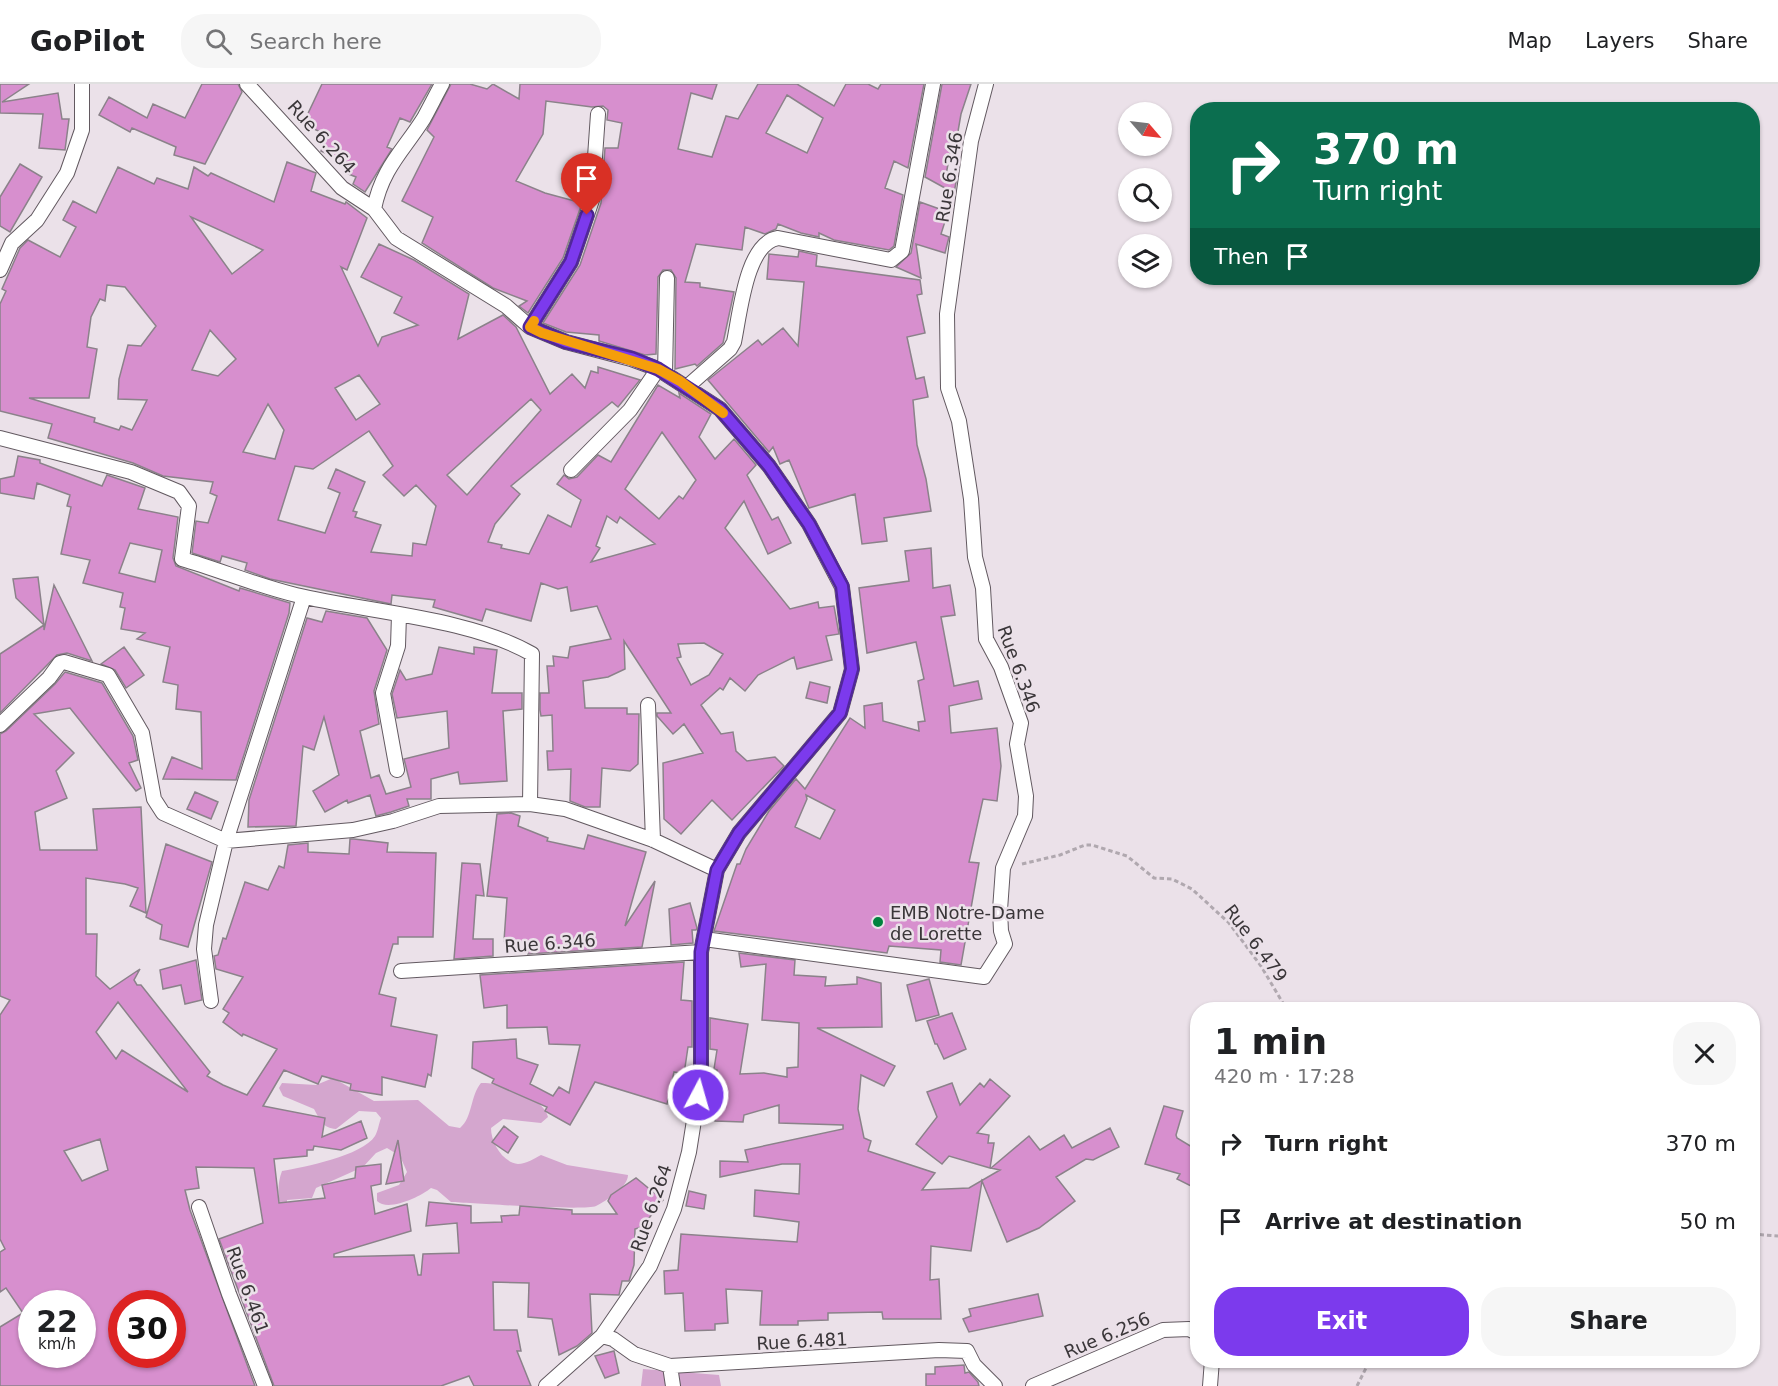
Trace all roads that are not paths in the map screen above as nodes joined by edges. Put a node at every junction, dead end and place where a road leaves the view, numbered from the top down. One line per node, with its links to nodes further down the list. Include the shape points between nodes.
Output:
1 (82, 84): 9 (street, via 82,130 67,173 37,219 12,243)
2 (247, 84): 6 (street, Rue 6.264)
3 (442, 84): 8 (street, via 423,119 395,156)
4 (933, 84): 13 (street, via 898,256 891,260 778,238 767,240 757,250 751,266 730,350)
5 (986, 84): 25 (street, Rue 6.346, via 971,141 947,314 948,388 959,421 987,639 1021,723 1017,744 1026,796 1025,816 1003,868 1001,921 1005,944 984,977)
6 (262, 90): 8 (street, Rue 6.264, via 342,188)
7 (598, 114): 11 (street, via 592,200 571,262)
8 (374, 209): 11 (street, Rue 6.264, via 396,238 506,306)
9 (0, 270)
10 (667, 278): 12 (street)
11 (530, 327): 12 (street, Rue 6.264)
12 (661, 371): 13 (street, Rue 6.264); 15 (street, via 630,410)
13 (688, 386): 24 (street, Rue 6.264, via 720,409 769,466 809,524 842,586 852,669 840,713 739,833)
14 (0, 438): 16 (street, via 131,472 179,492 189,506 182,559)
15 (571, 470)
16 (304, 597): 17 (street); 23 (street)
17 (399, 615): 20 (street, via 398,646 383,693); 21 (street, via 475,632 532,654)
18 (648, 705): 22 (street)
19 (0, 725): 23 (street, via 60,663 108,675 142,734 154,799 163,813)
20 (397, 770)
21 (530, 804): 22 (street, via 565,809); 23 (street, via 439,806 353,830)
22 (653, 840): 24 (street)
23 (226, 841): 27 (street, via 206,925 204,949)
24 (717, 870): 25 (street, Rue 6.264)
25 (702, 945): 26 (street, Rue 6.346); 30 (street, Rue 6.264, via 701,1076 689,1152 674,1209 650,1266)
26 (400, 971)
27 (211, 1001)
28 (199, 1207): 33 (street, Rue 6.461)
29 (1190, 1330): 37 (street, Rue 6.256, via 1163,1330)
30 (602, 1336): 31 (street, Rue 6.481, via 634,1354); 34 (street, Rue 6.264)
31 (670, 1366): 35 (street); 36 (street, Rue 6.481, via 939,1350 967,1352)
32 (1211, 1368): 38 (street)
33 (265, 1386)
34 (546, 1386)
35 (673, 1386)
36 (995, 1386)
37 (1033, 1386)
38 (1210, 1386)

